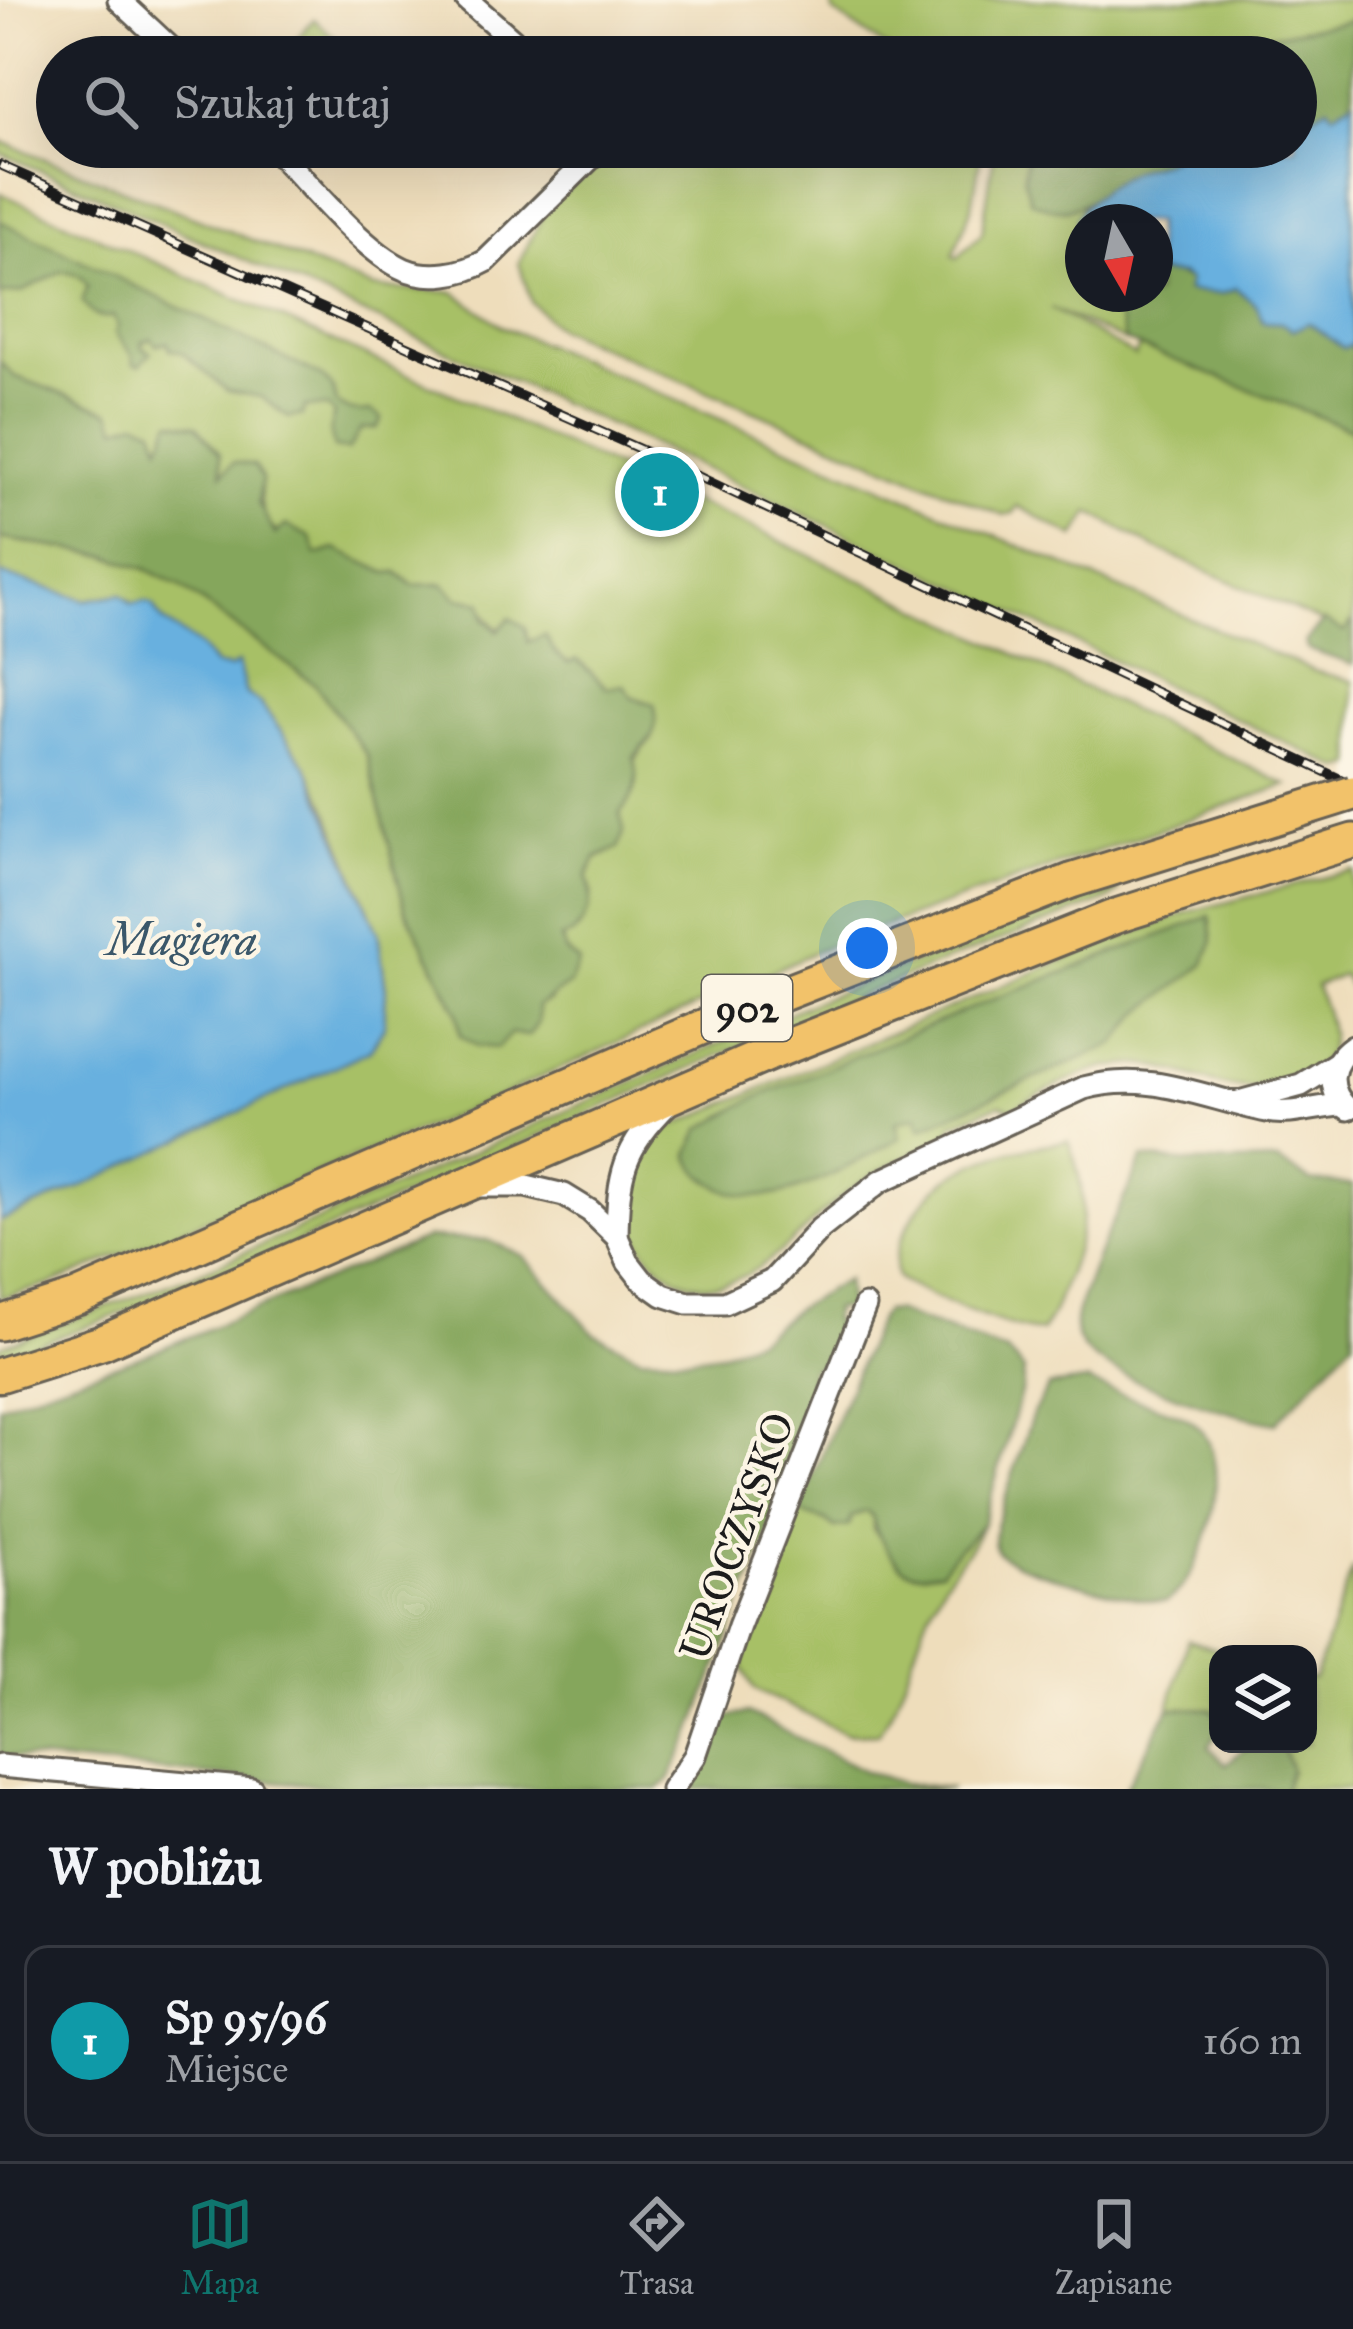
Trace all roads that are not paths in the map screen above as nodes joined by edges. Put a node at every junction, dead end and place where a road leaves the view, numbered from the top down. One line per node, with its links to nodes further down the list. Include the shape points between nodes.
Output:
1 (119, 0): 3 (street)
2 (467, 0): 4 (street)
3 (157, 36)
4 (508, 36)
5 (294, 168): 6 (street, via 378,252 427,274 486,261)
6 (581, 168)
7 (1353, 793): 17 (main road, 902, bridge, via 1071,880)
8 (1353, 841): 11 (main road, 902, via 1116,916)
9 (1353, 1046): 10 (street)
10 (1335, 1064): 12 (street, via 1301,1085); 13 (street, via 1332,1085)
11 (679, 1094): 14 (main road, 902); 15 (street, via 638,1134 618,1202)
12 (1239, 1102): 13 (street, via 1277,1113); 15 (street, via 1151,1081 1084,1088 881,1181 772,1281 724,1304 663,1294 642,1280)
13 (1347, 1109)
14 (466, 1186): 15 (street, via 564,1195); 18 (main road, 902, via 101,1343)
15 (617, 1237)
16 (866, 1306): 21 (street, UROCZYSKO, via 695,1756)
17 (0, 1323)
18 (0, 1375)
19 (0, 1766): 20 (street)
20 (251, 1789)
21 (672, 1789)

